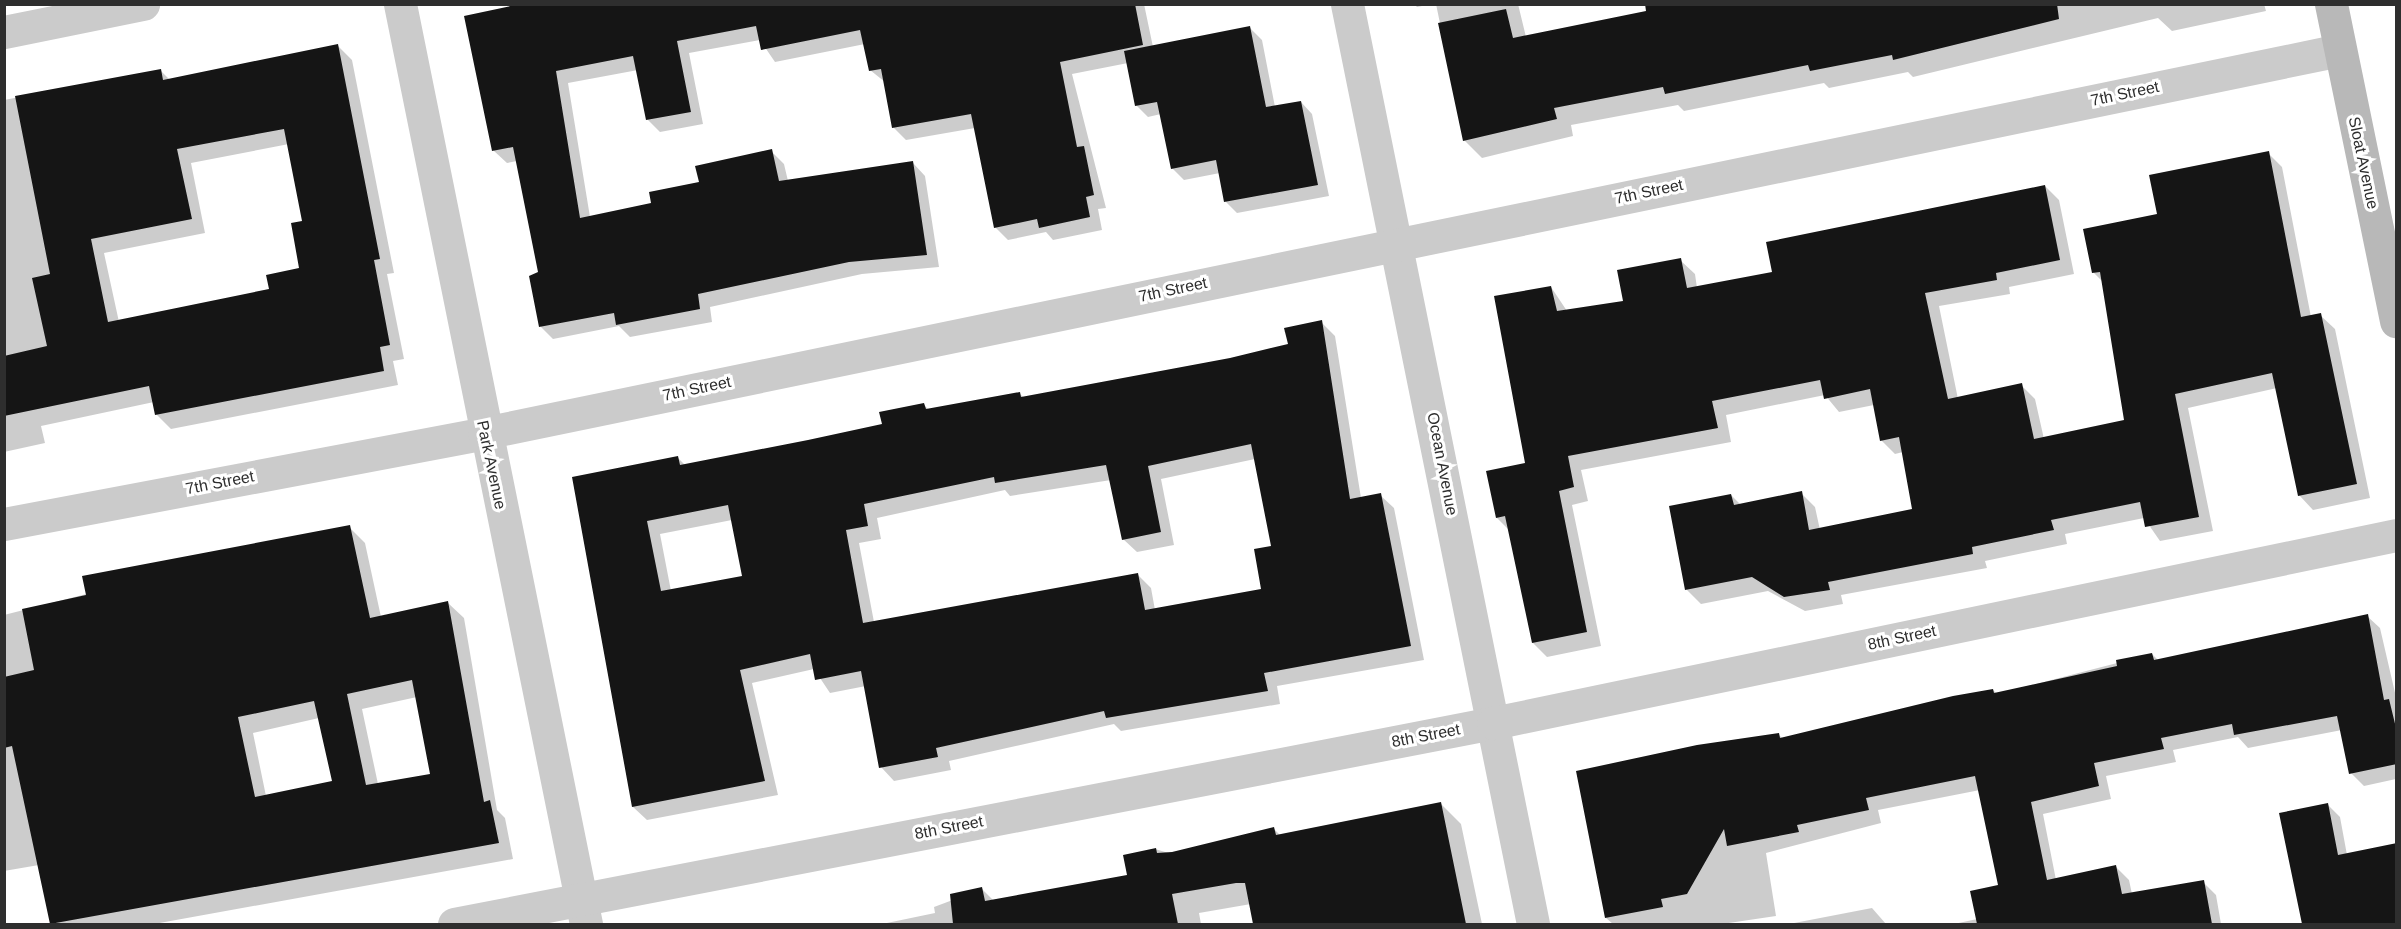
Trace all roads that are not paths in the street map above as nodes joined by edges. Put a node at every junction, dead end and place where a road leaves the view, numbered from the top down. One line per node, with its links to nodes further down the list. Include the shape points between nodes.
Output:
1 (143, 4): 5 (street)
2 (400, 4): 9 (street, Park Avenue)
3 (1347, 4): 7 (street, Ocean Avenue)
4 (2331, 4): 6 (street, Sloat Avenue)
5 (4, 32)
6 (2340, 50): 7 (street, 7th Street); 8 (street, Sloat Avenue)
7 (1398, 244): 9 (street, 7th Street); 12 (street, Ocean Avenue)
8 (2397, 321)
9 (484, 433): 10 (street, 7th Street); 13 (street, Park Avenue)
10 (4, 524)
11 (2397, 535): 12 (street, 8th Street)
12 (1493, 723): 13 (street, 8th Street); 15 (street, Ocean Avenue)
13 (583, 912): 14 (street, 8th Street)
14 (454, 924)
15 (1533, 924)

